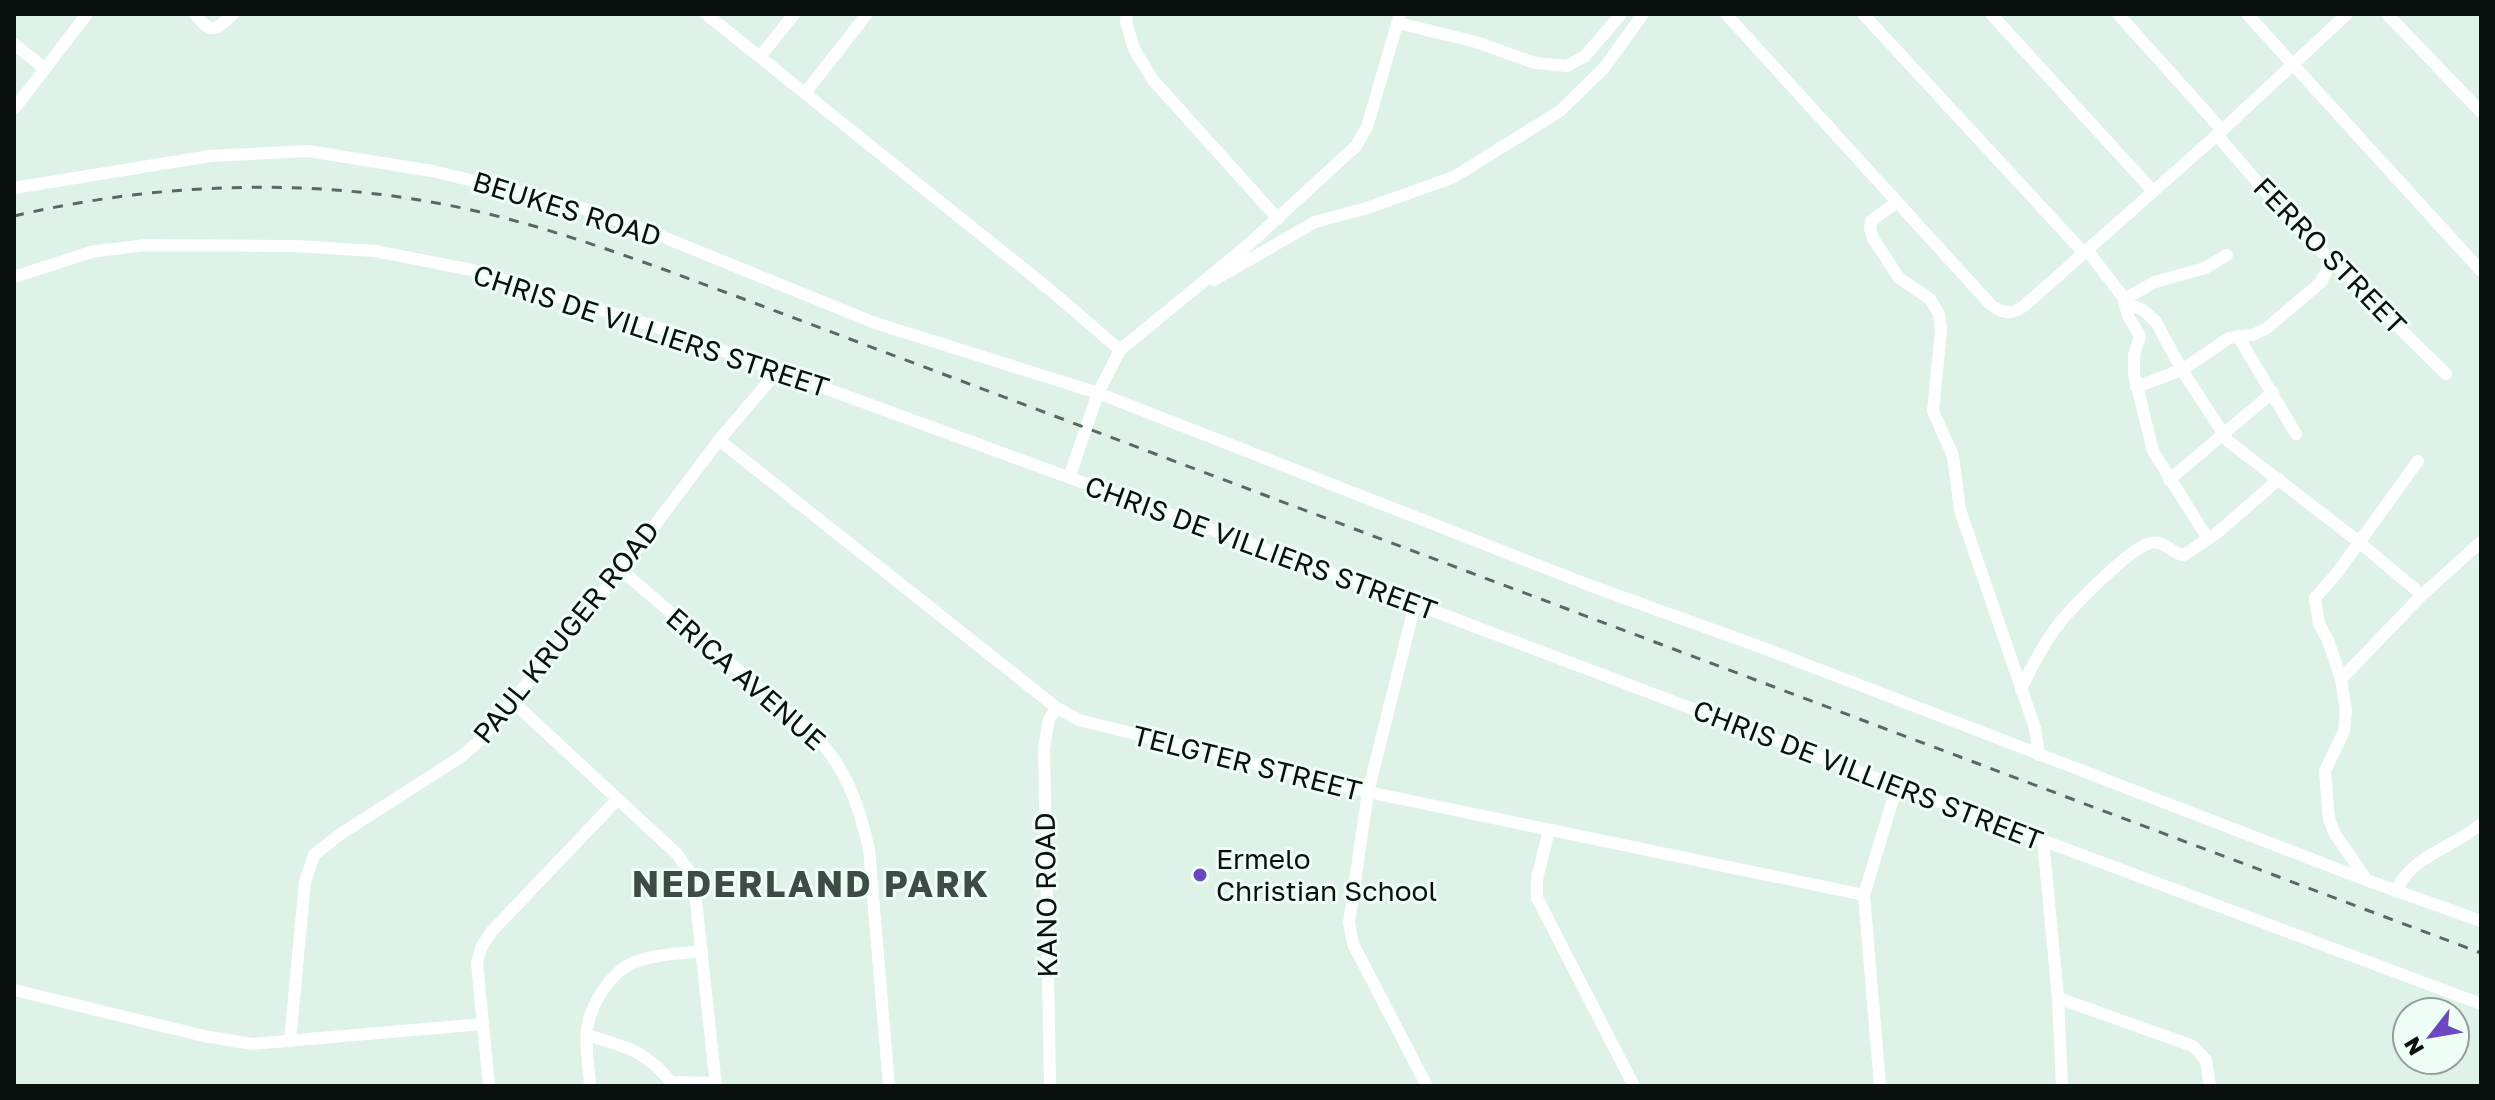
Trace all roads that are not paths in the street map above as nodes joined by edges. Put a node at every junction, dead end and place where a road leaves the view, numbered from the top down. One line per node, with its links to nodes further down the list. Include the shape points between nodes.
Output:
1 (87, 14): 21 (street)
2 (195, 14): 3 (street, via 212,30)
3 (233, 14)
4 (706, 14): 19 (street)
5 (794, 14): 19 (street)
6 (867, 14): 22 (street)
7 (1127, 14): 29 (street, via 1134,49 1153,80)
8 (1621, 14): 17 (street, via 1585,56 1567,66 1535,63)
9 (1643, 14): 35 (street, via 1604,68 1560,111 1454,177 1315,222)
10 (1726, 14): 28 (street)
11 (1863, 14): 30 (street)
12 (1991, 14): 27 (street)
13 (2118, 14): 25 (street, FERRO STREET)
14 (2247, 14): 20 (street)
15 (2347, 14): 20 (street)
16 (2390, 15): 24 (street)
17 (1399, 18): 29 (street, via 1362,137)
18 (14, 44): 21 (street)
19 (760, 57): 22 (street)
20 (2293, 64): 25 (street); 33 (street)
21 (44, 68): 23 (street)
22 (805, 93): 38 (street)
23 (14, 109)
24 (2481, 112)
25 (2219, 132): 27 (street); 32 (street, FERRO STREET, via 2290,220)
26 (14, 188): 44 (street, BEUKES ROAD, via 175,161 279,151 341,155 432,171 604,214 875,323)
27 (2153, 191): 30 (street)
28 (1897, 202): 30 (street, via 2001,312 2024,306); 59 (street, via 1871,221 1870,232 1899,278 1930,299 1939,314 1933,411 1953,456 1960,510)
29 (1278, 219): 35 (street)
30 (2086, 251): 36 (street)
31 (2227, 255): 36 (street, via 2205,268 2155,282)
32 (2332, 262): 37 (street, via 2321,282 2274,323 2259,333); 41 (street, FERRO STREET)
33 (2481, 271)
34 (14, 277): 40 (street, CHRIS DE VILLIERS STREET, via 122,246 375,251 472,270)
35 (1200, 285): 38 (street)
36 (2124, 301): 39 (street, via 2156,322); 42 (street, via 2140,336 2133,360)
37 (2238, 336): 39 (street); 43 (street)
38 (1120, 350): 44 (street)
39 (2182, 370): 42 (street); 46 (street)
40 (778, 371): 47 (street, PAUL KRUGER ROAD); 49 (street, CHRIS DE VILLIERS STREET)
41 (2446, 374)
42 (2136, 387): 51 (street, via 2155,458)
43 (2273, 392): 45 (street); 46 (street)
44 (1098, 393): 49 (street); 62 (street, BEUKES ROAD)
45 (2296, 434)
46 (2224, 435): 50 (street); 51 (street)
47 (719, 440): 55 (street, PAUL KRUGER ROAD); 61 (street, TELGTER STREET)
48 (2418, 461): 53 (street)
49 (1069, 478): 57 (street, CHRIS DE VILLIERS STREET)
50 (2279, 479): 52 (street); 53 (street)
51 (2169, 480): 52 (street)
52 (2208, 539): 59 (street, via 2182,556 2155,542 2135,551 2057,625)
53 (2359, 542): 56 (street); 58 (street, via 2315,598 2319,624)
54 (2481, 542): 56 (street)
55 (621, 570): 60 (street, PAUL KRUGER ROAD); 83 (street, ERICA AVENUE, via 811,732 843,771 869,849)
56 (2422, 595): 58 (street)
57 (1415, 604): 63 (street, CHRIS DE VILLIERS STREET); 64 (street)
58 (2341, 679): 69 (street, via 2344,731 2325,771 2329,819)
59 (2021, 689): 62 (street)
60 (512, 701): 65 (street); 79 (street, PAUL KRUGER ROAD, via 462,756 314,855 305,882)
61 (1057, 708): 64 (street, TELGTER STREET, via 1110,729); 84 (street, KANO ROAD, via 1049,719 1044,748)
62 (2039, 755): 69 (street, BEUKES ROAD)
63 (1897, 786): 68 (street, CHRIS DE VILLIERS STREET); 71 (street)
64 (1368, 792): 67 (street, TELGTER STREET); 85 (street, via 1351,937)
65 (617, 800): 73 (street, via 677,854 691,874); 77 (street, via 485,940 477,963)
66 (2481, 824): 70 (street, via 2413,866)
67 (1549, 830): 71 (street, TELGTER STREET); 86 (street, via 1537,898)
68 (2043, 840): 75 (street); 76 (street, CHRIS DE VILLIERS STREET)
69 (2366, 880): 70 (street, BEUKES ROAD)
70 (2397, 889): 72 (street, BEUKES ROAD)
71 (1864, 895): 87 (street)
72 (2481, 921)
73 (702, 951): 78 (street, via 645,959 620,970 591,1015); 80 (street)
74 (14, 990): 79 (street, via 204,1036 252,1044)
75 (2058, 998): 88 (street); 89 (street, via 2193,1046 2206,1060)
76 (2481, 1004)
77 (483, 1024): 79 (street); 81 (street)
78 (587, 1035): 80 (street, via 639,1052 671,1082); 82 (street)
79 (290, 1041)
80 (715, 1084)
81 (489, 1086)
82 (590, 1086)
83 (889, 1086)
84 (1050, 1086)
85 (1427, 1086)
86 (1634, 1086)
87 (1880, 1086)
88 (2062, 1086)
89 (2210, 1086)

